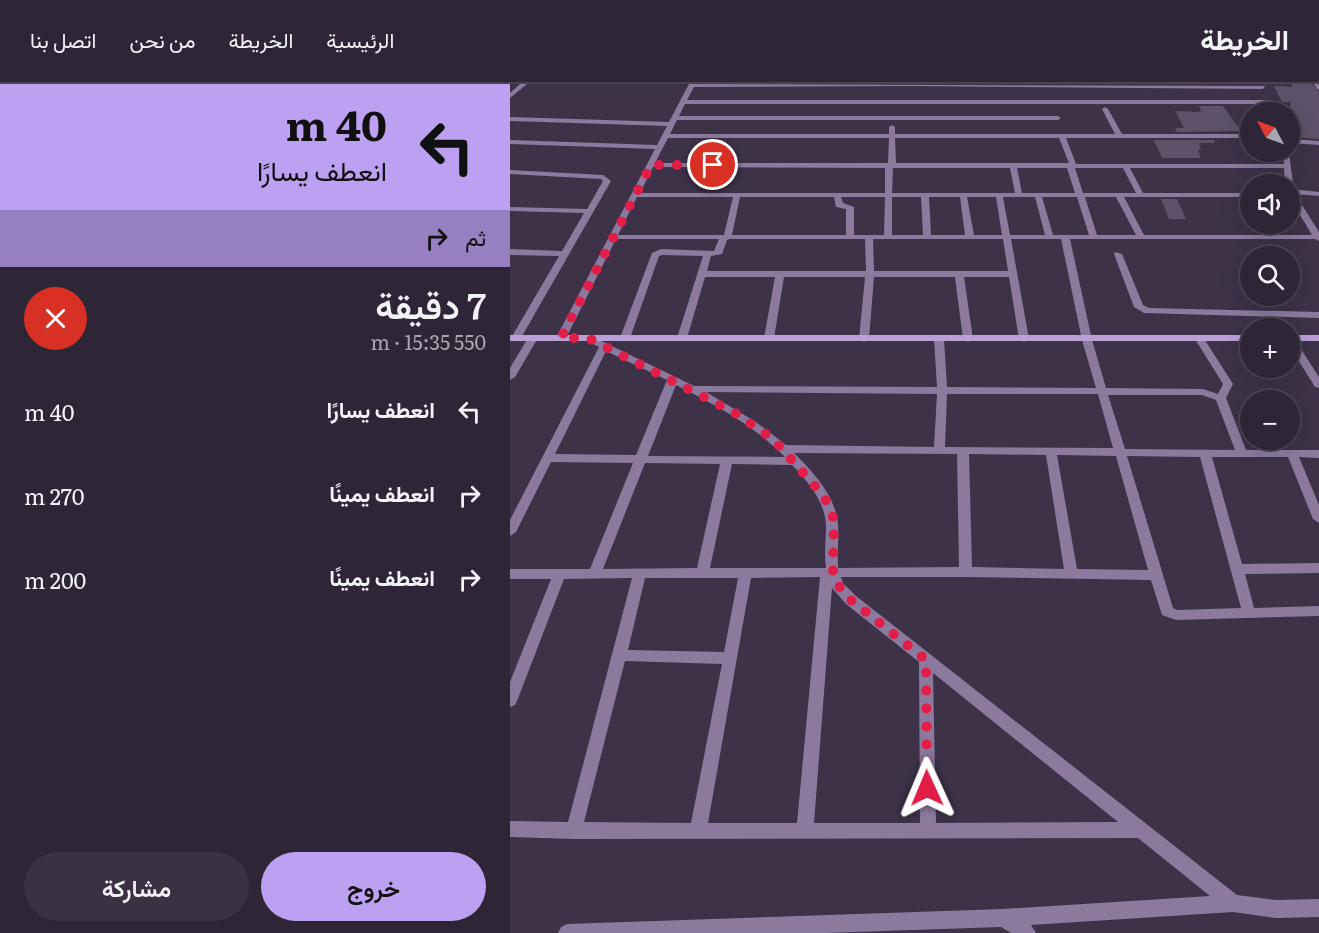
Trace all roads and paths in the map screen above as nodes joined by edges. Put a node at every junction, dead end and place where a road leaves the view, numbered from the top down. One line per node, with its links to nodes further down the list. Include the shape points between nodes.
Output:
1 (524, 84): 16 (street)
2 (858, 84): 10 (street); 11 (street)
3 (904, 84): 4 (street); 11 (street)
4 (948, 84): 12 (street)
5 (1005, 84): 6 (street); 12 (street)
6 (1045, 84): 13 (street); 21 (street)
7 (1317, 84): 15 (street)
8 (692, 85): 9 (street); 18 (street)
9 (751, 85): 10 (street)
10 (804, 85)
11 (895, 85): 19 (street)
12 (964, 85): 20 (street)
13 (1139, 85): 14 (street); 17 (street)
14 (1262, 85): 22 (street)
15 (1319, 88)
16 (510, 96)
17 (1150, 100): 21 (street); 22 (street)
18 (683, 102): 19 (street); 28 (street)
19 (896, 102): 20 (street); 25 (street)
20 (968, 102): 21 (street)
21 (1051, 102): 26 (street)
22 (1272, 102)
23 (1105, 109): 30 (street)
24 (783, 118): 25 (street); 28 (street); 32 (street)
25 (893, 118): 26 (street); 33 (street)
26 (1058, 118): 29 (street)
27 (510, 119): 28 (street)
28 (672, 121): 31 (street)
29 (1064, 135): 30 (street); 33 (street); 43 (street)
30 (1119, 135): 34 (street)
31 (665, 136): 32 (street); 38 (street)
32 (779, 136): 33 (street)
33 (891, 136): 41 (street)
34 (1240, 136)
35 (510, 142): 38 (street)
36 (1300, 142): 37 (street)
37 (1319, 144)
38 (660, 147): 40 (street)
39 (1287, 162): 45 (street)
40 (651, 165): 41 (street); 52 (street)
41 (891, 165): 42 (street); 55 (street)
42 (1013, 165): 43 (street); 59 (street)
43 (1072, 165): 44 (street); 61 (street)
44 (1125, 165): 45 (street); 50 (street)
45 (1288, 166): 47 (street)
46 (510, 172): 65 (street, via 606,179)
47 (1288, 174)
48 (1300, 193): 51 (street)
49 (1118, 194): 50 (street); 61 (street); 71 (street)
50 (1140, 194): 62 (street)
51 (1319, 194)
52 (636, 195): 53 (street); 67 (street)
53 (737, 195): 54 (street); 72 (street)
54 (837, 195): 55 (street); 73 (street, via 838,203 850,207)
55 (887, 195): 56 (street); 75 (street)
56 (925, 195): 57 (street); 76 (street)
57 (963, 195): 58 (street); 77 (street)
58 (999, 195): 59 (street); 78 (street)
59 (1019, 195): 60 (street)
60 (1038, 195): 61 (street); 68 (street)
61 (1079, 195): 70 (street)
62 (1240, 195)
63 (1300, 208): 66 (street)
64 (510, 209): 65 (street)
65 (590, 211): 80 (street)
66 (1318, 236): 71 (street)
67 (615, 237): 72 (street); 91 (street)
68 (1050, 237): 69 (street); 78 (street)
69 (1065, 237): 70 (street); 102 (street)
70 (1094, 237): 71 (street)
71 (1140, 237)
72 (726, 238): 73 (street); 81 (street, via 719,252)
73 (850, 238): 74 (street)
74 (869, 238): 75 (street); 85 (street)
75 (888, 238): 76 (street)
76 (927, 238): 77 (street)
77 (970, 238): 78 (street)
78 (1008, 238): 87 (street)
79 (510, 252): 80 (street)
80 (565, 254): 89 (street)
81 (708, 254): 83 (street); 93 (street, via 655,255)
82 (1118, 254): 88 (street, via 1139,307 1147,311)
83 (702, 274): 84 (street); 94 (street)
84 (780, 274): 85 (street); 95 (street)
85 (870, 274): 86 (street); 98 (street)
86 (959, 274): 87 (street); 100 (street)
87 (1014, 274): 101 (street)
88 (1319, 315)
89 (513, 338): 90 (street)
90 (533, 338): 91 (street); 107 (street)
91 (561, 338): 92 (street)
92 (588, 338): 93 (street); 105 (street)
93 (625, 338): 94 (street)
94 (682, 338): 95 (street)
95 (769, 338): 98 (street)
96 (1240, 338): 103 (street)
97 (1319, 338): 104 (street)
98 (864, 339): 99 (street)
99 (939, 339): 100 (street); 112 (street)
100 (968, 339): 101 (street)
101 (1024, 339): 102 (street)
102 (1087, 339): 103 (street); 111 (street)
103 (1200, 339): 113 (street, via 1228,384)
104 (1300, 339)
105 (604, 346): 108 (street); 123 (street)
106 (1300, 355): 109 (street)
107 (510, 377)
108 (672, 381): 110 (street); 124 (street)
109 (1319, 385)
110 (688, 389): 112 (street); 114 (street, via 758,427)
111 (1104, 390): 112 (street); 113 (street, via 1203,392); 118 (street)
112 (942, 392): 115 (street)
113 (1221, 398): 120 (street)
114 (783, 449): 115 (street); 126 (street)
115 (939, 451): 116 (street)
116 (963, 451): 117 (street); 131 (street)
117 (1051, 452): 118 (street); 139 (street)
118 (1122, 453): 119 (street); 140 (street)
119 (1205, 453): 120 (street); 130 (street)
120 (1242, 454): 121 (street)
121 (1292, 454): 122 (street); 127 (street)
122 (1319, 454)
123 (547, 458): 124 (street); 128 (street)
124 (639, 459): 125 (street); 135 (street)
125 (727, 460): 126 (street); 137 (street)
126 (795, 461): 132 (street, via 822,494 834,520)
127 (1319, 519)
128 (510, 532)
129 (1319, 568): 130 (street)
130 (1238, 569): 142 (street)
131 (966, 572): 132 (street); 139 (street)
132 (830, 573): 138 (street); 145 (street, via 851,600); 151 (street)
133 (510, 574): 134 (street)
134 (558, 574): 135 (street); 146 (street)
135 (594, 574): 136 (street)
136 (640, 574): 137 (street); 143 (street)
137 (702, 574): 138 (street)
138 (745, 574): 144 (street)
139 (1071, 574): 140 (street)
140 (1157, 575): 142 (street, via 1171,614)
141 (1319, 611): 142 (street)
142 (1249, 612)
143 (619, 655): 144 (street); 149 (street)
144 (730, 658): 150 (street)
145 (926, 660): 148 (street); 152 (street)
146 (510, 701)
147 (510, 830): 149 (street)
148 (1140, 830): 152 (street); 153 (street)
149 (574, 831): 150 (street)
150 (698, 831): 151 (street)
151 (805, 831): 152 (street)
152 (928, 831)
153 (1233, 903): 154 (street, via 1276,909); 155 (street)
154 (1319, 908)
155 (1003, 918): 156 (street); 157 (street)
156 (567, 933)
157 (1026, 933)

